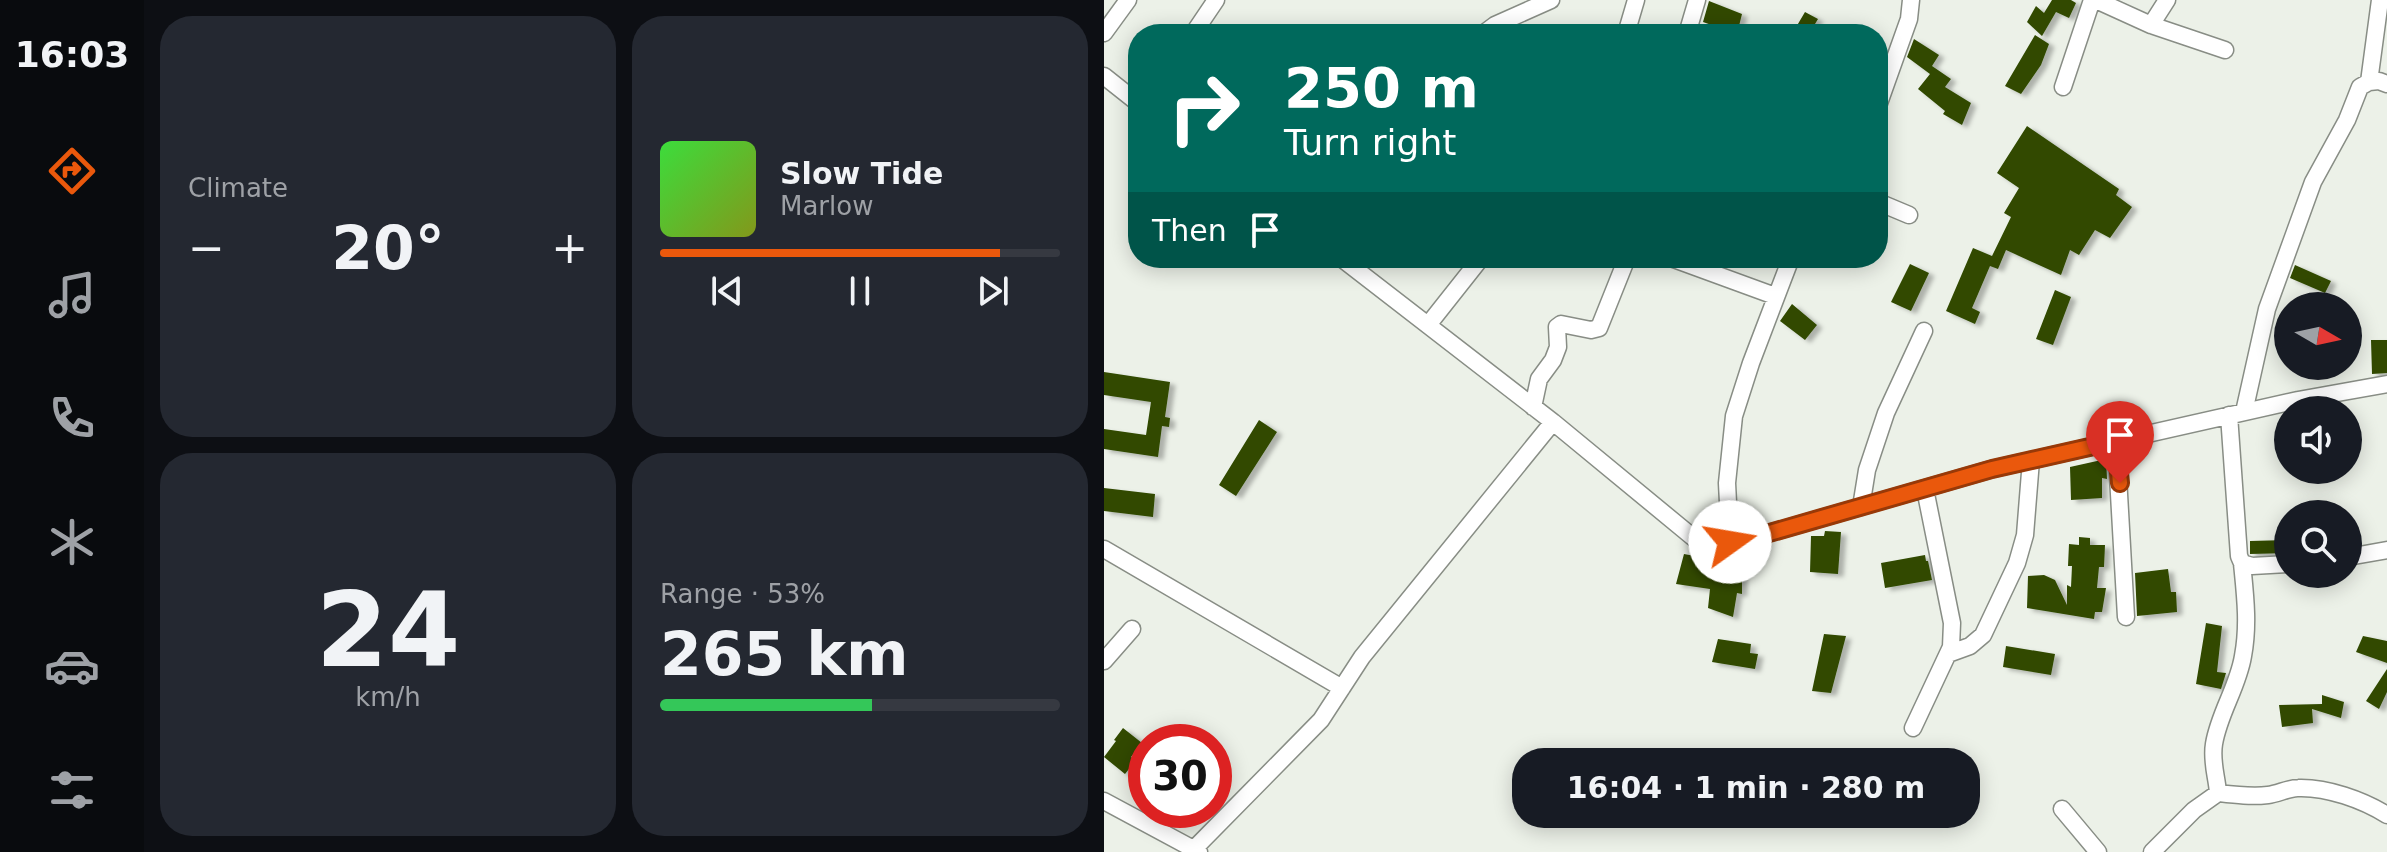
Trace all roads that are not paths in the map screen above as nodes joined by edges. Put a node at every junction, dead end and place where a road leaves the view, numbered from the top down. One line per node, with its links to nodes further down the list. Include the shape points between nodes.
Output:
1 (1128, 0): 15 (street)
2 (1216, 0): 10 (street)
3 (1550, 0): 11 (street)
4 (1636, 0): 12 (street)
5 (1697, 0): 13 (street)
6 (1911, 0): 18 (street)
7 (2094, 0): 14 (street); 21 (street)
8 (2167, 0): 14 (street)
9 (2380, 0): 19 (street)
10 (1200, 24)
11 (1497, 24)
12 (1629, 24)
13 (1690, 24)
14 (2151, 25): 16 (street)
15 (1104, 33)
16 (2225, 50)
17 (1104, 76): 22 (street)
18 (1888, 78)
19 (2369, 82): 20 (street); 35 (street, via 2360,87 2313,182 2267,309)
20 (2387, 84)
21 (2063, 87)
22 (1128, 95)
23 (1888, 206): 24 (street)
24 (1909, 215)
25 (1354, 268): 31 (street)
26 (1473, 268): 31 (street)
27 (1623, 268): 34 (street, via 1599,328 1557,327 1558,347 1539,379)
28 (1698, 268): 30 (street)
29 (1787, 268): 30 (street)
30 (1775, 296): 41 (street, via 1734,416 1727,483)
31 (1428, 325): 34 (street)
32 (1924, 331): 40 (street, via 1886,413)
33 (2387, 384): 35 (street)
34 (1533, 407): 36 (street)
35 (2237, 414): 37 (street); 45 (street)
36 (1553, 422): 41 (street, via 1695,539); 51 (street)
37 (2116, 441): 38 (street); 47 (street)
38 (2031, 460): 39 (street); 49 (street, via 2025,535 2010,578 1983,635)
39 (1925, 489): 40 (street); 49 (street, via 1952,623)
40 (1861, 507): 41 (street)
41 (1730, 542)
42 (1104, 549): 51 (street)
43 (2387, 550): 44 (street)
44 (2362, 554)
45 (2242, 563): 46 (street); 53 (street, via 2247,634 2214,744)
46 (2274, 565)
47 (2126, 617)
48 (1132, 629): 50 (street)
49 (1948, 654): 52 (street)
50 (1104, 661)
51 (1342, 688): 57 (street, via 1321,720)
52 (1913, 728)
53 (2218, 793): 56 (street, via 2259,796 2308,788); 59 (street)
54 (1104, 801): 57 (street)
55 (2062, 809): 58 (street)
56 (2387, 815)
57 (1195, 851)
58 (2098, 852)
59 (2152, 852)

